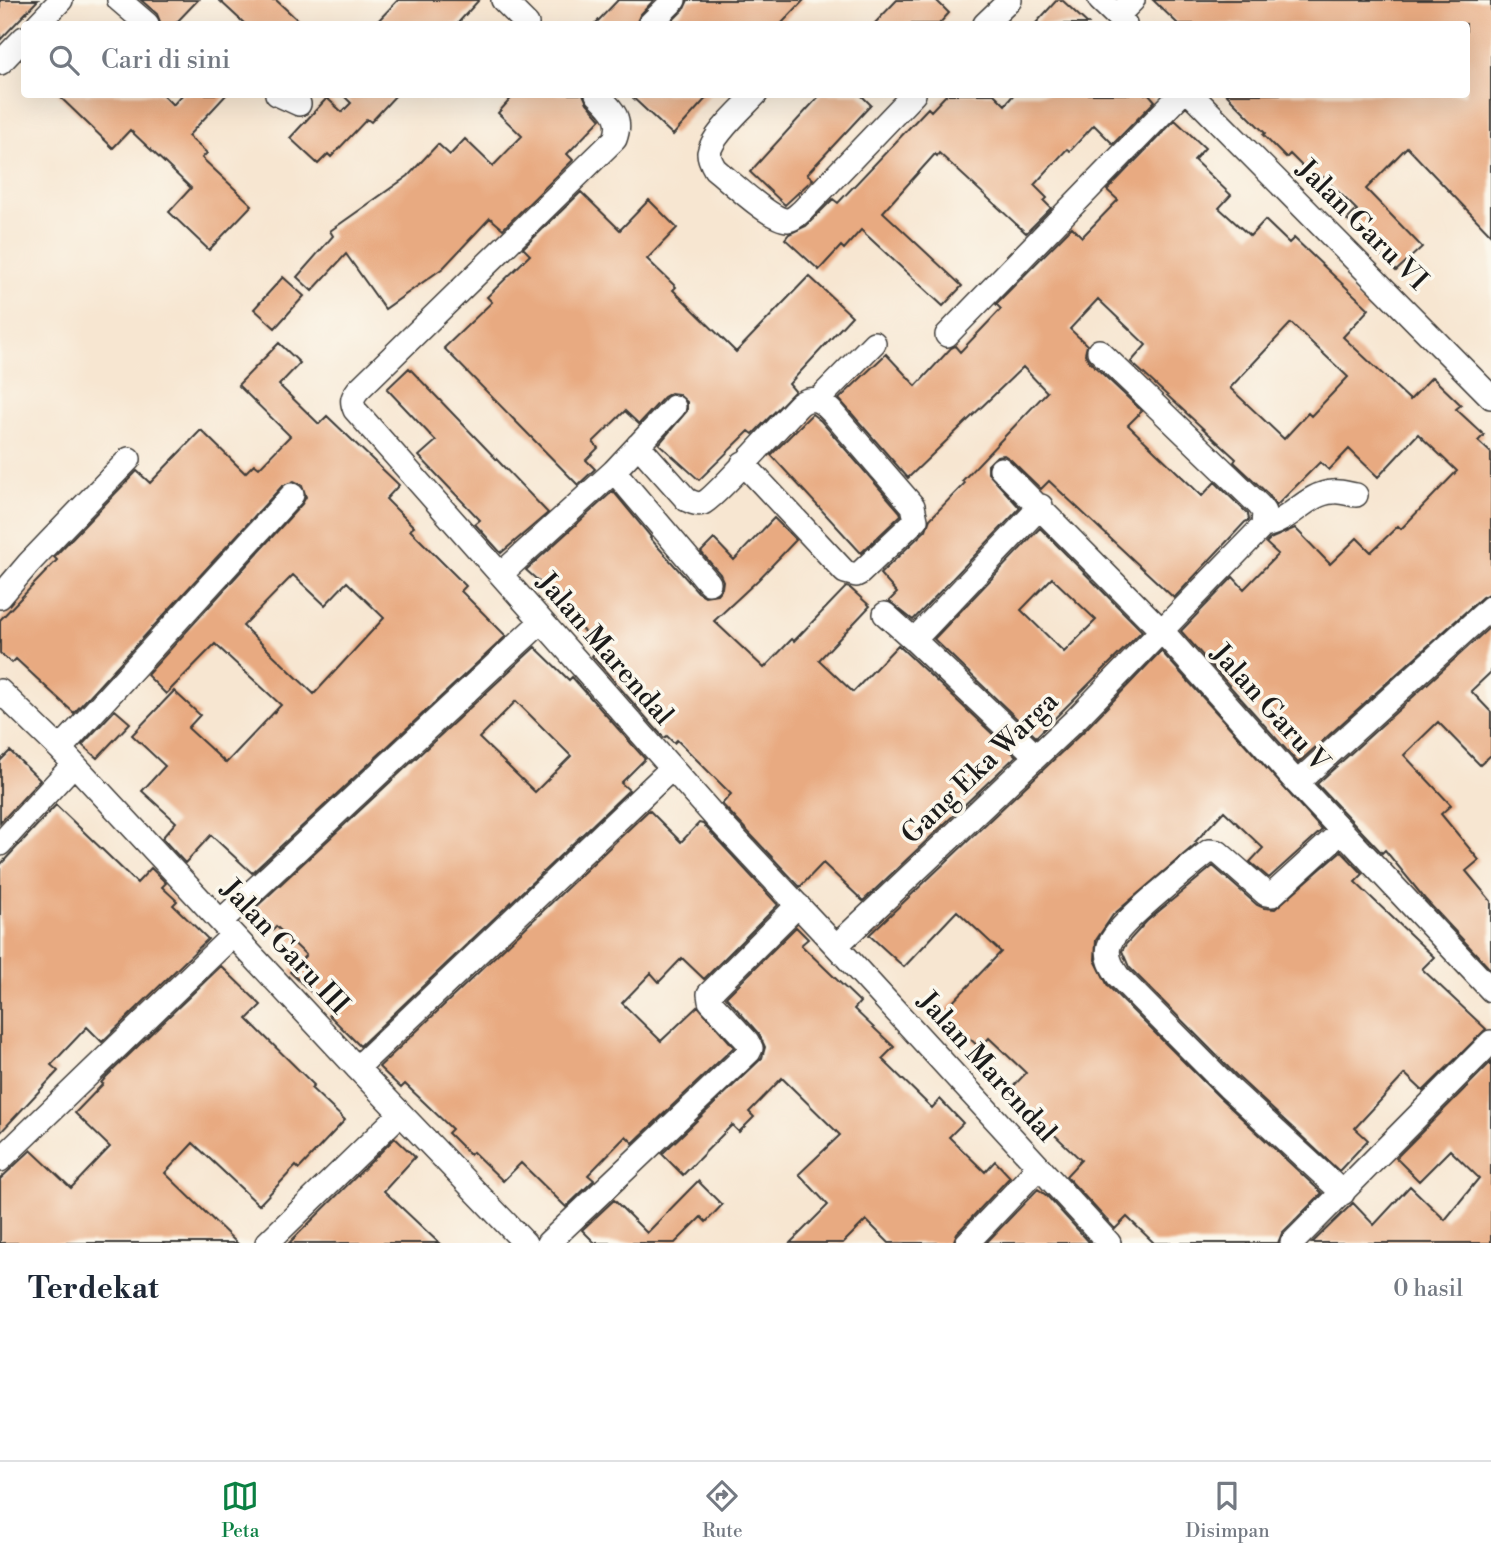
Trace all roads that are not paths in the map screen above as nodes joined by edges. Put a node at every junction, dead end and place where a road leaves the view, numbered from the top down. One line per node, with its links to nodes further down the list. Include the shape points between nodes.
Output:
1 (61, 0): 8 (street)
2 (119, 0): 9 (street)
3 (503, 0): 10 (street)
4 (674, 0): 11 (street)
5 (1010, 0): 12 (street)
6 (1100, 0): 7 (street)
7 (1125, 14)
8 (41, 21)
9 (144, 21)
10 (524, 21)
11 (653, 21)
12 (988, 21)
13 (21, 41): 14 (street)
14 (0, 63)
15 (286, 98): 21 (street)
16 (600, 98): 37 (street, Jalan Marendal, via 617,118 615,139 352,398 355,410)
17 (752, 98): 18 (street, via 712,144 710,159 715,169 775,216 788,220 802,211)
18 (909, 98)
19 (1177, 98): 22 (street)
20 (1195, 98): 25 (street, Jalan Garu VI)
21 (299, 104)
22 (947, 335)
23 (874, 343): 26 (street)
24 (1099, 351): 36 (street, via 1259,505 1264,512)
25 (1491, 397)
26 (818, 400): 30 (street, via 800,404); 30 (street, via 916,510 913,524 860,573 845,572)
27 (674, 407): 28 (street)
28 (638, 445): 30 (street, via 687,500 698,504 705,503); 32 (street)
29 (129, 459): 39 (street)
30 (743, 463)
31 (1001, 469): 35 (street, Jalan Garu V)
32 (614, 471): 37 (street); 38 (street)
33 (292, 495): 46 (street)
34 (1356, 495): 36 (street, via 1333,492 1316,497 1277,525)
35 (1041, 506): 43 (street, Jalan Garu V); 44 (street)
36 (1263, 526): 43 (street, Gang Eka Warga)
37 (501, 574): 42 (street, Jalan Marendal)
38 (709, 583)
39 (0, 597)
40 (1491, 607): 49 (street)
41 (885, 614): 44 (street)
42 (541, 622): 48 (street, Jalan Marendal); 53 (street)
43 (1162, 631): 47 (street, Gang Eka Warga); 49 (street, Jalan Garu V)
44 (914, 640): 47 (street)
45 (0, 691): 46 (street, Jalan Garu III)
46 (67, 757): 51 (street); 53 (street, Jalan Garu III)
47 (1036, 757): 54 (street, Gang Eka Warga)
48 (671, 769): 52 (street, Jalan Marendal); 57 (street)
49 (1297, 783): 50 (street, Jalan Garu V)
50 (1342, 831): 55 (street, Jalan Garu V); 61 (street, via 1272,895 1218,852 1209,851 1120,928 1109,946 1109,956 1118,976 1228,1087)
51 (0, 844)
52 (798, 905): 54 (street, Jalan Marendal); 64 (street, via 709,994 710,1001 747,1041 749,1052)
53 (227, 928): 57 (street, Jalan Garu III); 59 (street)
54 (836, 946): 60 (street, Jalan Marendal)
55 (1491, 990)
56 (1491, 1042): 61 (street)
57 (356, 1068): 58 (street, Jalan Garu III)
58 (400, 1114): 62 (street); 63 (street, Jalan Garu III)
59 (0, 1160)
60 (1038, 1168): 65 (street); 66 (street, Jalan Marendal)
61 (1343, 1193): 67 (street)
62 (267, 1243)
63 (525, 1243)
64 (548, 1243)
65 (967, 1243)
66 (1109, 1243)
67 (1292, 1243)

